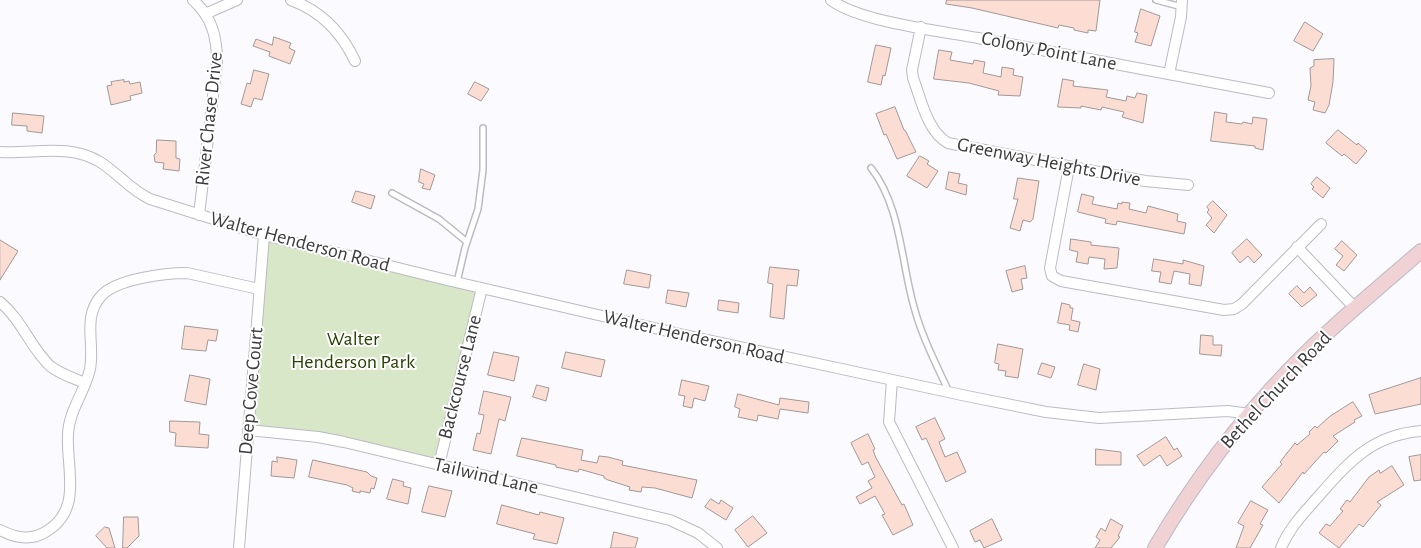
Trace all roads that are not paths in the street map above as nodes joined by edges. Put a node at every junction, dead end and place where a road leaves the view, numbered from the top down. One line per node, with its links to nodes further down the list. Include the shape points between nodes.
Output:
1 (193, 0): 7 (street, River Chase Drive)
2 (237, 0): 7 (street)
3 (291, 0): 9 (street, via 322,16 347,43)
4 (832, 0): 8 (street, Colony Point Lane, via 860,14)
5 (1156, 0): 6 (lane)
6 (1182, 3): 10 (street)
7 (206, 14): 18 (street, River Chase Drive, via 214,33 217,62)
8 (921, 27): 10 (street, Colony Point Lane); 14 (street, Greenway Heights Drive, via 913,78 934,132 942,140)
9 (356, 61)
10 (1169, 74): 11 (street, Colony Point Lane)
11 (1269, 93)
12 (483, 128): 21 (lane, via 479,199)
13 (0, 152): 18 (street, Walter Henderson Road, via 51,150 80,153 98,160 147,198)
14 (1069, 167): 16 (street, Greenway Heights Drive, via 1159,183); 22 (street, via 1050,268 1052,276 1061,281 1181,304 1234,309)
15 (871, 168): 31 (lane, via 880,179 896,223 923,338)
16 (1188, 184)
17 (392, 193): 21 (lane, via 439,219)
18 (199, 215): 20 (street, Walter Henderson Road)
19 (1320, 224): 22 (street)
20 (264, 234): 24 (street, Walter Henderson Road); 26 (street, Deep Cove Court)
21 (467, 242): 24 (lane)
22 (1297, 247): 28 (street)
23 (1421, 251): 28 (street, Bethel Church Road)
24 (457, 282): 25 (street, Walter Henderson Road)
25 (482, 288): 29 (street, Walter Henderson Road); 35 (street, Backcourse Lane)
26 (259, 289): 30 (street, via 176,273 109,289 90,315 90,368); 33 (street, Deep Cove Court)
27 (0, 302): 30 (street, via 14,315 51,366)
28 (1355, 308): 32 (street, Bethel Church Road, via 1291,368)
29 (892, 380): 31 (street, Walter Henderson Road); 39 (street, via 889,422)
30 (85, 383): 36 (street, via 70,421 70,493 64,515 53,528 36,536 18,537)
31 (949, 392): 32 (street, Walter Henderson Road, via 1046,412 1099,418 1228,411)
32 (1250, 414): 40 (street, Bethel Church Road, via 1197,482)
33 (248, 430): 35 (street, Tailwind Lane, via 318,437); 37 (street, Deep Cove Court)
34 (1421, 431): 41 (street, via 1387,438 1348,462 1296,521)
35 (439, 465): 38 (street, Tailwind Lane, via 670,520 698,533)
36 (0, 530)
37 (239, 548)
38 (717, 548)
39 (953, 548)
40 (1155, 548)
41 (1281, 548)

